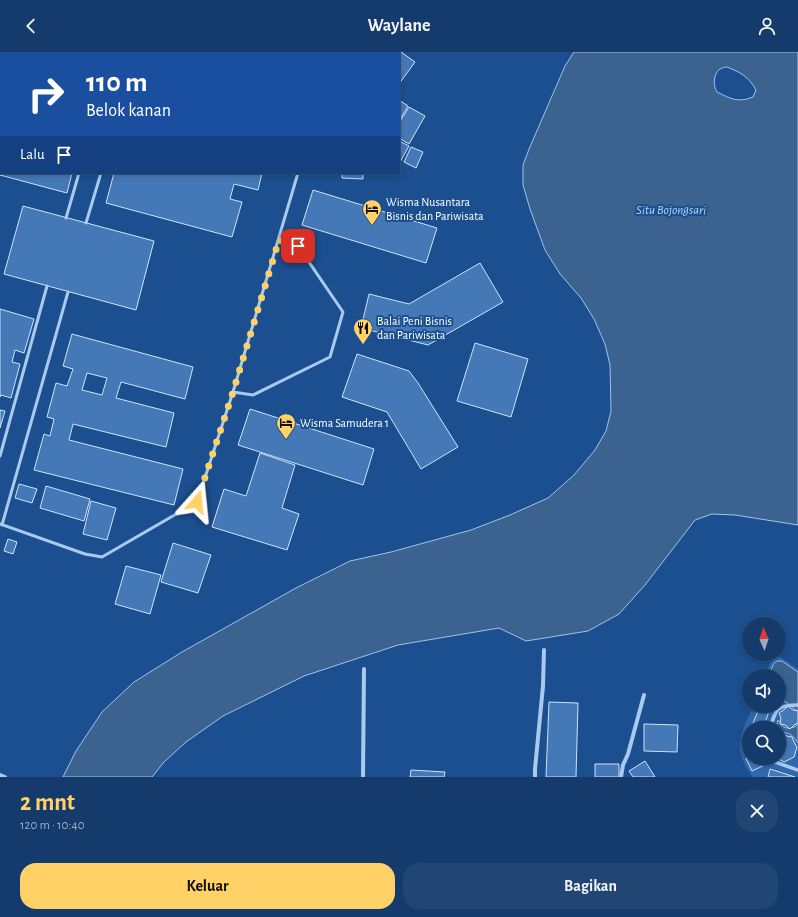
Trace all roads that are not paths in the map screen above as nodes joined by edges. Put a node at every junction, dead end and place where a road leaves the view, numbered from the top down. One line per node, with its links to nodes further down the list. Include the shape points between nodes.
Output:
1 (79, 174): 4 (lane)
2 (101, 174): 5 (lane)
3 (298, 174): 6 (lane)
4 (66, 218)
5 (86, 223)
6 (279, 240): 9 (lane); 9 (lane, via 298,246 343,312 330,356 253,396)
7 (47, 286): 10 (lane)
8 (68, 292): 11 (lane)
9 (233, 392): 11 (lane, via 197,502 109,553 102,556 85,554)
10 (0, 456)
11 (1, 524)
12 (544, 650): 22 (street)
13 (364, 669): 21 (street)
14 (644, 695): 23 (street)
15 (798, 705): 16 (street, via 780,707)
16 (772, 721)
17 (784, 765): 18 (street)
18 (798, 770)
19 (0, 775): 20 (street)
20 (5, 777)
21 (363, 777)
22 (535, 777)
23 (621, 777)

